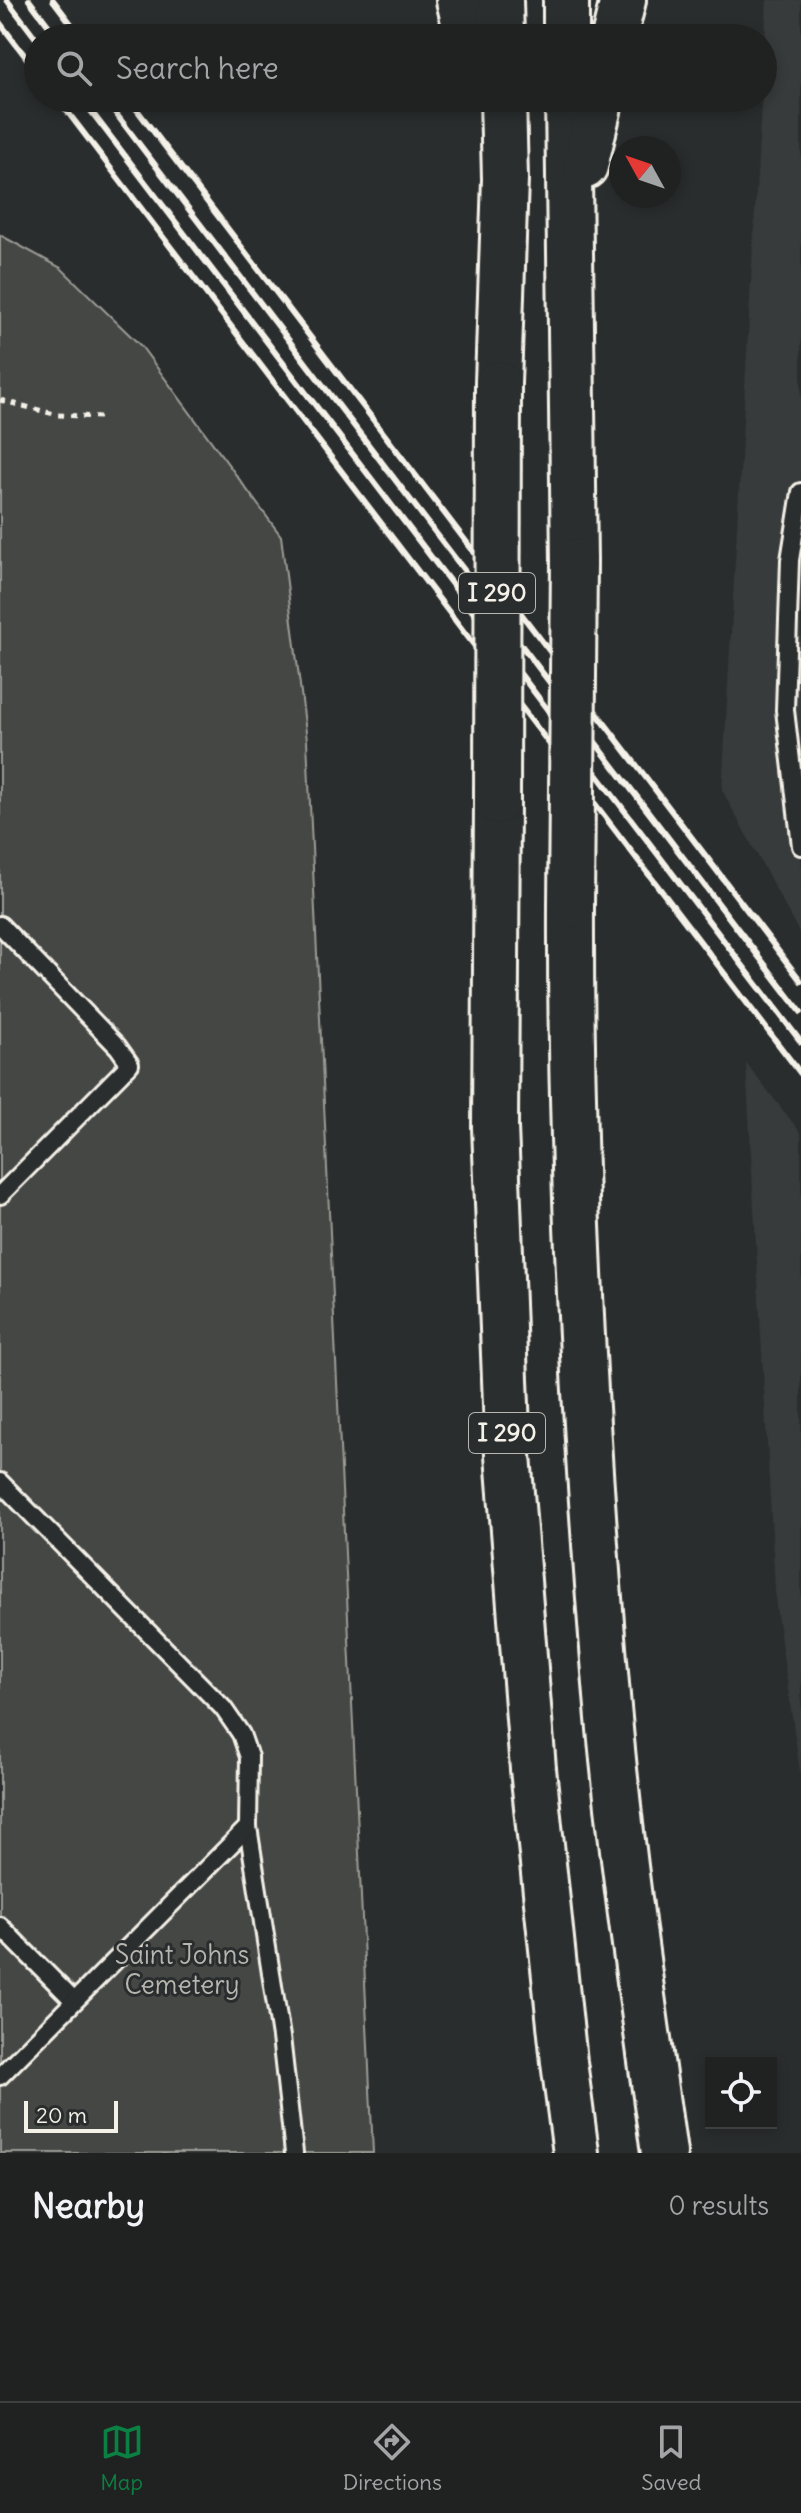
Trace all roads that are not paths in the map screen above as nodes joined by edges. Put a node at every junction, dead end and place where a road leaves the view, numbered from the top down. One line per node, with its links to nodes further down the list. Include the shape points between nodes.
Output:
1 (459, 0): 5 (highway)
2 (500, 0): 6 (highway)
3 (566, 0): 7 (highway)
4 (623, 0): 8 (highway)
5 (465, 24)
6 (501, 24)
7 (566, 24)
8 (617, 24)
9 (488, 112): 13 (highway)
10 (503, 112): 13 (highway, I 290)
11 (568, 112): 14 (highway, I 290)
12 (598, 112): 14 (highway)
13 (505, 179): 23 (highway, I 290, bridge, via 498,383 495,1127 508,1455)
14 (570, 235): 28 (highway, I 290, bridge, via 570,1037 588,1448 606,1687)
15 (801, 492): 16 (lane, via 790,560 785,710)
16 (801, 846)
17 (0, 925): 18 (lane, via 130,1064)
18 (0, 1195)
19 (0, 1482): 20 (lane, via 223,1708 249,1757)
20 (248, 1827): 22 (lane); 25 (lane)
21 (0, 1926): 22 (lane)
22 (73, 2000): 24 (lane)
23 (564, 2062): 26 (highway); 27 (highway, I 290)
24 (0, 2076)
25 (294, 2153)
26 (567, 2153)
27 (576, 2153)
28 (664, 2153)

